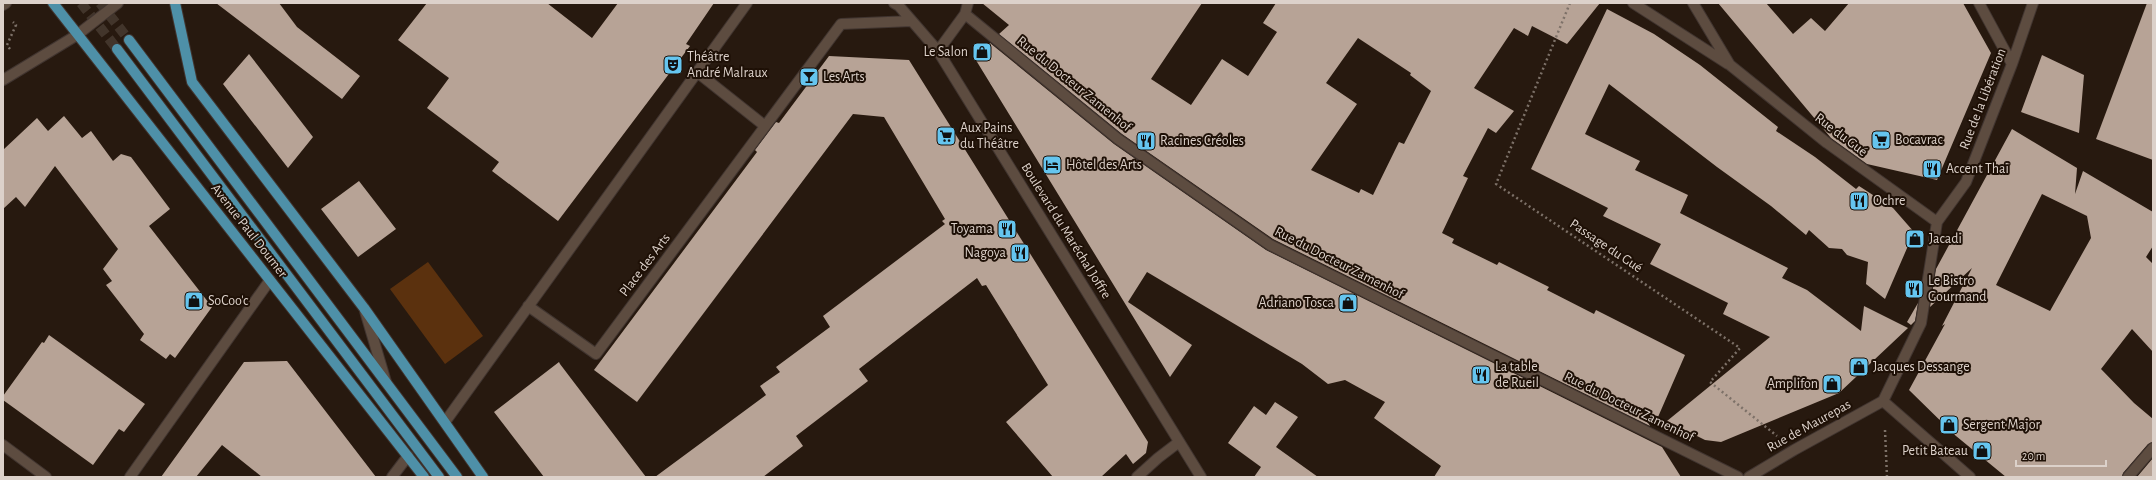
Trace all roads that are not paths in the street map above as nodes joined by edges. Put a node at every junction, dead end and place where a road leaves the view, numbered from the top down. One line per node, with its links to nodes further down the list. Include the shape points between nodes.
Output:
1 (6, 3): 12 (street)
2 (53, 3): 15 (main road, Avenue Paul Doumer)
3 (118, 3): 15 (street)
4 (175, 3): 27 (main road, via 192,82)
5 (747, 3): 21 (street)
6 (968, 3): 13 (street)
7 (1634, 3): 20 (street, Rue du Gué)
8 (1693, 3): 20 (street, Rue du Gué)
9 (1979, 3): 19 (street)
10 (2033, 3): 19 (street, Rue de la Libération)
11 (898, 4): 14 (street, Boulevard du Maréchal Joffre)
12 (3, 5)
13 (965, 14): 18 (street); 44 (street, Rue du Docteur Zamenhof, via 1118,139 1270,246)
14 (912, 21): 18 (street, Boulevard du Maréchal Joffre); 23 (street, Place des Arts, via 841,24)
15 (77, 35): 22 (street); 25 (main road, Avenue Paul Doumer)
16 (129, 40): 28 (main road, Avenue Paul Doumer)
17 (117, 49): 39 (main road, Avenue Paul Doumer)
18 (938, 51): 31 (street, Boulevard du Maréchal Joffre)
19 (2012, 64): 24 (street, Rue de la Libération, via 1966,182)
20 (1730, 66): 24 (street, Rue du Gué, via 1827,143)
21 (697, 72): 23 (street); 26 (street)
22 (3, 80)
23 (765, 126): 26 (street, Place des Arts, via 596,354)
24 (1937, 222): 29 (street, Rue de la Libération, via 1921,323)
25 (270, 280): 34 (main road, Avenue Paul Doumer); 36 (street)
26 (528, 306): 30 (street)
27 (364, 308): 28 (street); 30 (main road)
28 (386, 382): 40 (main road, Avenue Paul Doumer)
29 (1883, 401): 45 (street, Rue de Maurepas); 46 (street)
30 (445, 422): 41 (main road)
31 (1180, 442): 42 (street); 43 (street, Boulevard du Maréchal Joffre)
32 (3, 445): 35 (street)
33 (2153, 448): 47 (street)
34 (408, 456): 37 (street); 38 (main road, Avenue Paul Doumer)
35 (46, 477)
36 (130, 477)
37 (392, 477)
38 (424, 477)
39 (439, 477)
40 (457, 477)
41 (483, 477)
42 (1137, 477)
43 (1201, 477)
44 (1738, 477)
45 (1749, 477)
46 (1970, 477)
47 (2128, 477)

